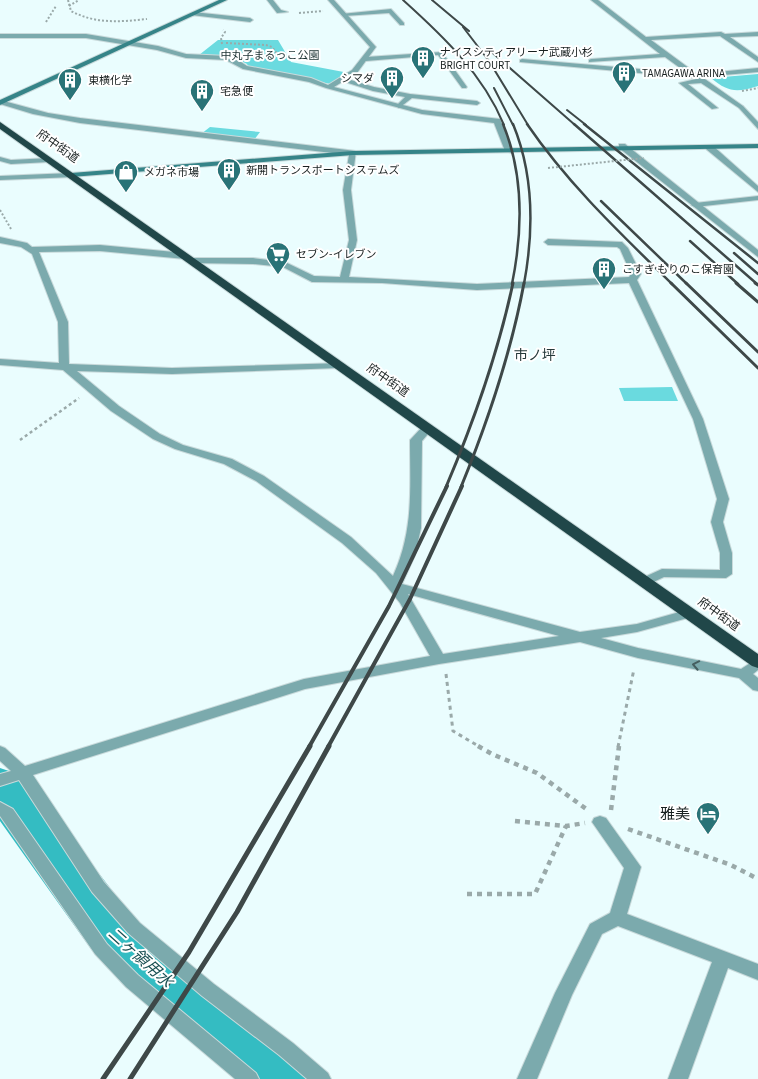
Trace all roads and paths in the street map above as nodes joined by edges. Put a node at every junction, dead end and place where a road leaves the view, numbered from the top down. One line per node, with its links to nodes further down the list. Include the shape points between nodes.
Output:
1 (68, 0): 8 (path)
2 (79, 0): 8 (path)
3 (224, 0): 11 (street)
4 (270, 0): 9 (street)
5 (331, 0): 10 (street)
6 (594, 0): 20 (street)
7 (56, 6): 14 (path)
8 (70, 6): 12 (path, via 76,14 92,19)
9 (282, 12): 10 (path)
10 (342, 12): 15 (street, via 391,11); 25 (street, via 373,47)
11 (193, 14): 13 (street); 21 (street)
12 (150, 19)
13 (250, 20)
14 (46, 23)
15 (402, 24)
16 (217, 29): 22 (path, via 225,32)
17 (758, 34): 19 (street)
18 (0, 36): 21 (street, via 86,36)
19 (724, 36): 20 (street); 26 (street)
20 (645, 39): 24 (street)
21 (129, 42): 34 (street, via 186,56 227,58 245,68 311,80); 39 (street)
22 (222, 43): 23 (path); 28 (path, via 266,45)
23 (220, 49)
24 (666, 55): 29 (street, via 570,63); 31 (street)
25 (366, 59): 32 (street); 35 (street, via 440,53)
26 (758, 60)
27 (522, 61): 29 (street)
28 (283, 62)
29 (569, 67): 31 (street)
30 (758, 70): 31 (street)
31 (696, 76): 33 (street)
32 (344, 80): 34 (street); 37 (street)
33 (704, 81): 36 (street); 38 (street, via 682,84)
34 (328, 87): 41 (street)
35 (464, 87)
36 (723, 94): 38 (street); 44 (street, via 741,107)
37 (410, 96): 40 (street); 41 (street)
38 (699, 96): 42 (street)
39 (1, 102): 49 (street, via 31,112 73,119)
40 (477, 102)
41 (399, 106): 48 (street, via 497,121)
42 (714, 108)
43 (2, 128): 52 (highway, 府中街道)
44 (758, 128)
45 (758, 146): 47 (street)
46 (624, 147): 47 (street); 48 (street); 58 (street)
47 (709, 147): 56 (street)
48 (508, 151): 49 (street)
49 (353, 153): 54 (street); 65 (street, via 347,190 353,240)
50 (644, 158): 53 (path, bridge)
51 (0, 159): 52 (street, via 11,162)
52 (49, 160): 54 (highway, 府中街道)
53 (548, 168)
54 (71, 175): 55 (street); 64 (highway, 府中街道)
55 (0, 178)
56 (758, 190)
57 (758, 198): 58 (street)
58 (695, 204): 63 (street)
59 (0, 240): 61 (street)
60 (548, 242): 66 (street, via 619,244 636,274)
61 (28, 247): 62 (street); 64 (street, via 100,248); 68 (street, via 38,257 63,322)
62 (0, 249)
63 (758, 254)
64 (189, 259): 65 (street, via 261,262 284,265 312,279); 69 (highway, 府中街道)
65 (344, 279): 66 (street, via 477,287)
66 (632, 280): 73 (street, via 698,419 722,499 717,522 726,553 726,574 662,573)
67 (0, 362): 68 (street)
68 (64, 365): 69 (street, via 105,370 172,371); 70 (street)
69 (339, 365): 71 (highway, 府中街道)
70 (103, 398): 72 (path, via 78,398); 74 (street, via 152,434 173,445 235,464 254,475 345,539 371,560)
71 (428, 428): 73 (highway, 府中街道); 74 (street, via 416,440 415,528 409,556)
72 (20, 440)
73 (645, 582): 75 (highway, 府中街道)
74 (395, 586): 76 (street); 78 (street)
75 (690, 613): 76 (street, via 636,628); 79 (highway, 府中街道)
76 (579, 637): 77 (street); 78 (street)
77 (638, 653): 80 (street, one-way to 77); 87 (path)
78 (441, 659): 83 (street, via 304,684); 87 (path, via 453,731 492,754 537,773)
79 (758, 662): 80 (street)
80 (743, 674): 81 (street)
81 (758, 686)
82 (0, 752): 83 (street)
83 (23, 773): 84 (street); 95 (street, via 98,887 134,928)
84 (0, 780)
85 (0, 808): 94 (street, via 7,813 100,949 132,981)
86 (516, 821): 88 (path)
87 (605, 822): 88 (path); 89 (path, via 731,865); 91 (street, via 633,867)
88 (566, 826): 90 (path, via 535,894)
89 (758, 879)
90 (467, 894)
91 (617, 918): 92 (street); 96 (street, via 596,929)
92 (723, 958): 93 (street); 97 (street)
93 (758, 972)
94 (249, 1079)
95 (321, 1079)
96 (527, 1079)
97 (678, 1079)

